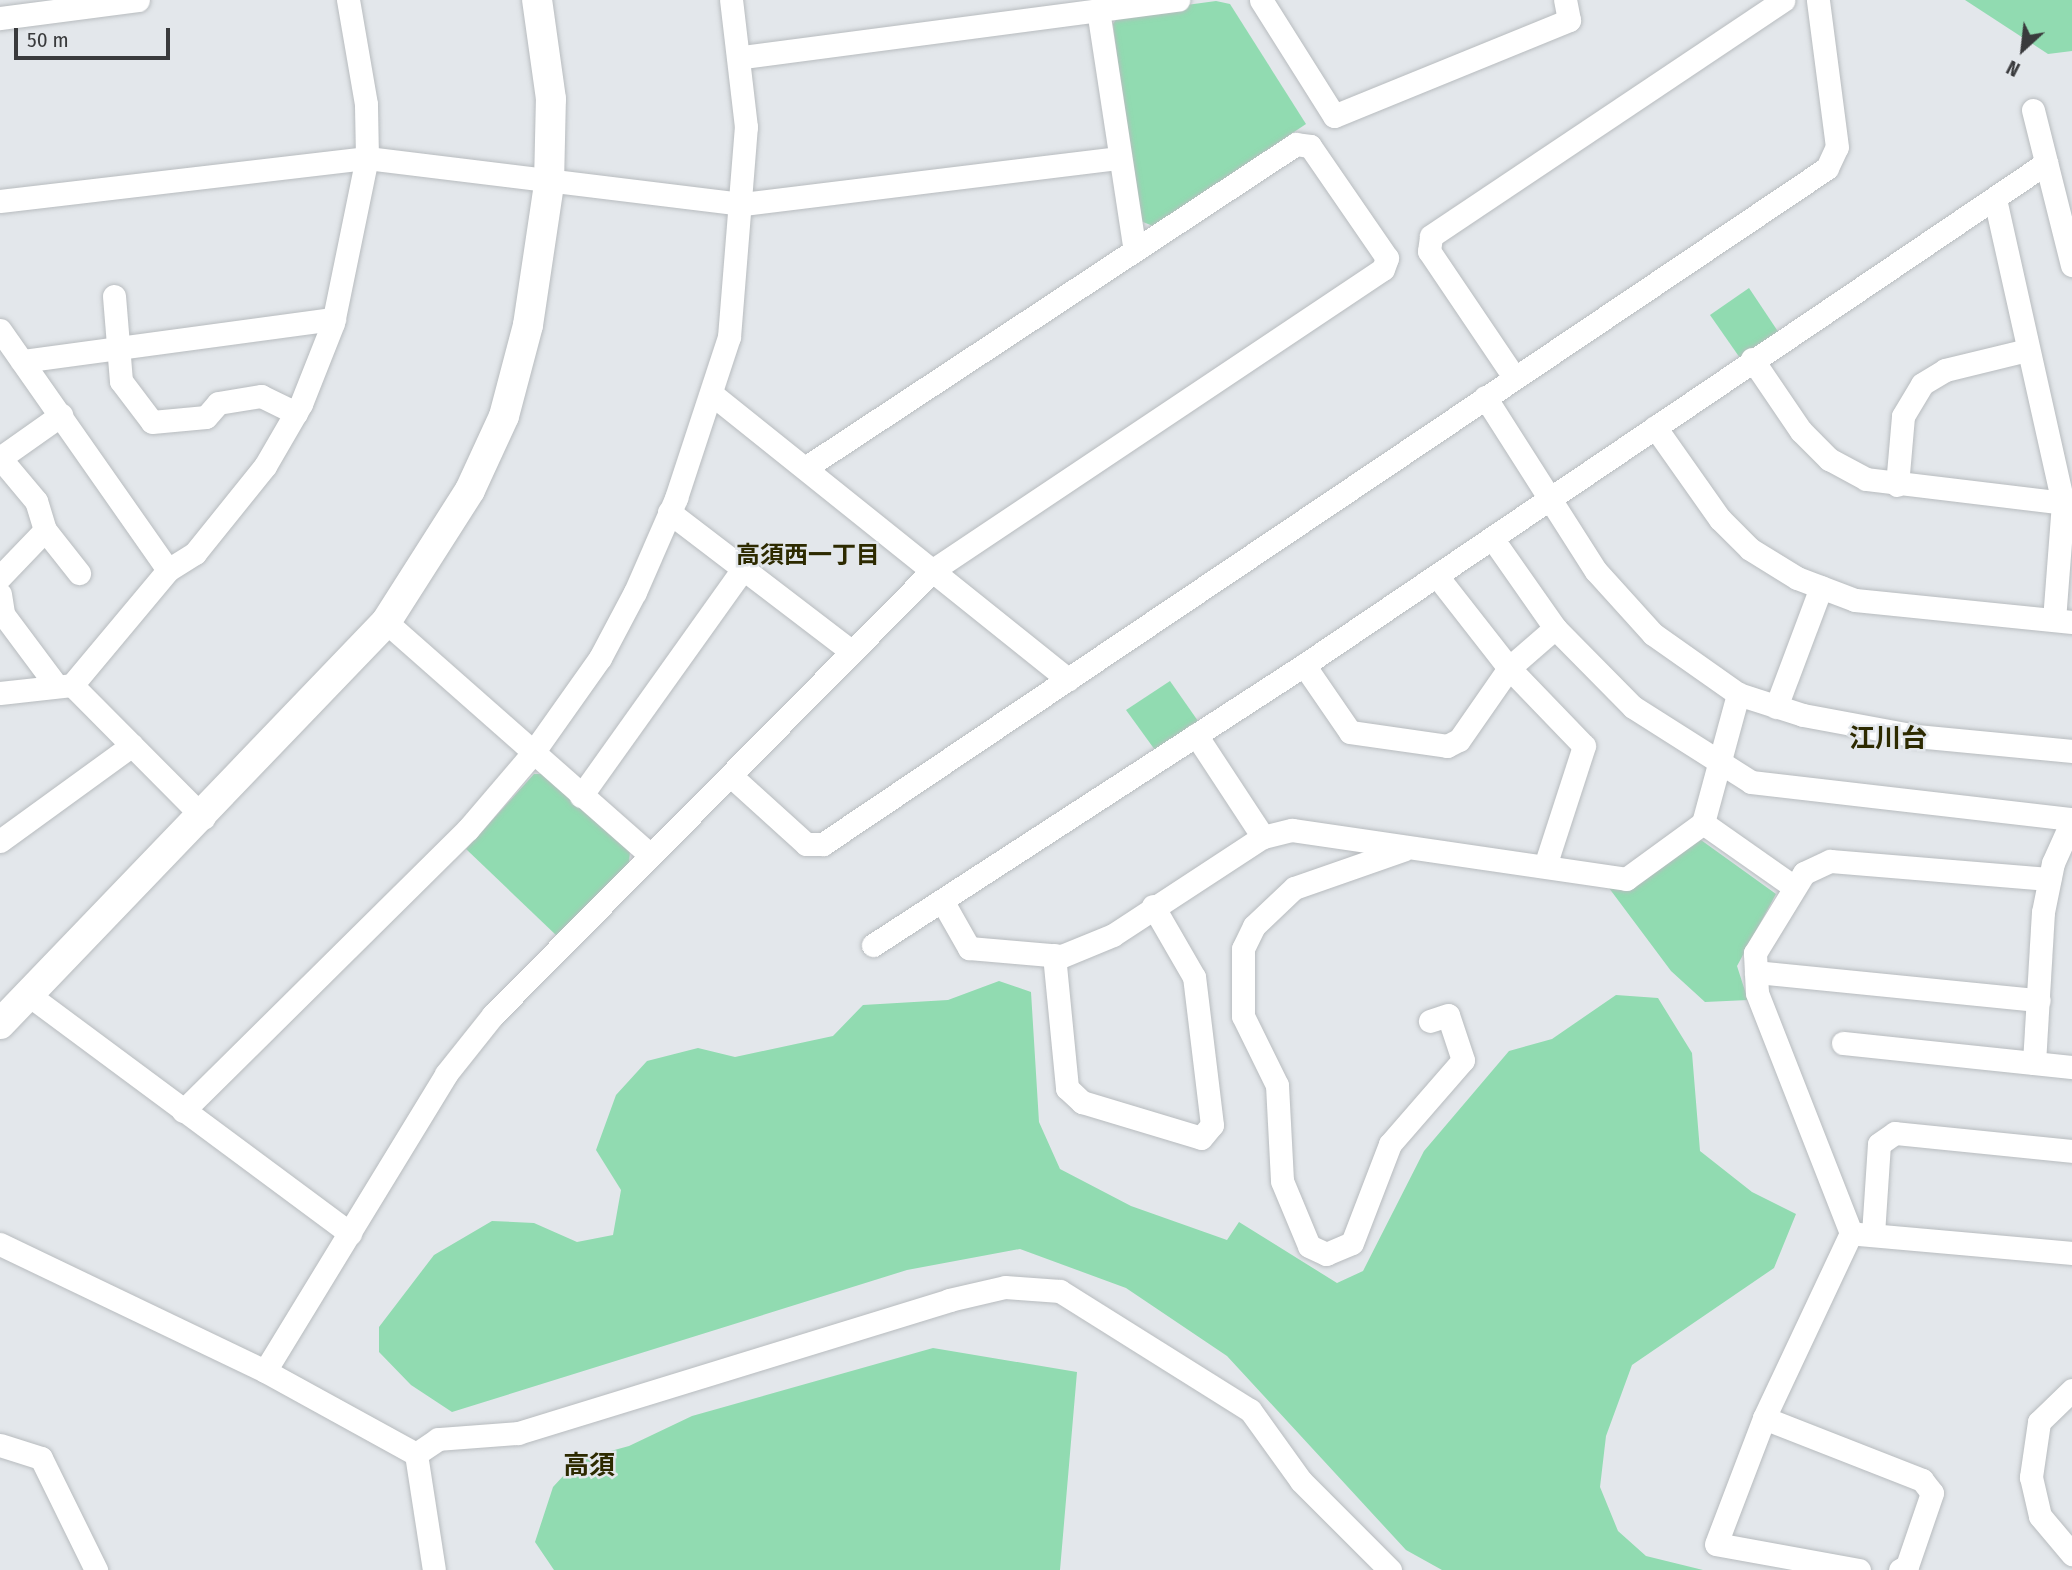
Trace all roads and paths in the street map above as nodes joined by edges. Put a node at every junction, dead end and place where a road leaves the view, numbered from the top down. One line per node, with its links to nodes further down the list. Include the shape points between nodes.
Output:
1 (138, 0): 11 (street)
2 (348, 0): 14 (street, via 366,104)
3 (537, 0): 17 (street, via 551,99)
4 (731, 0): 12 (street)
5 (1178, 0): 10 (street)
6 (1261, 0): 7 (street, via 1334,116 1569,20)
7 (1565, 0)
8 (1783, 0): 30 (street, via 1431,236 1429,251)
9 (1818, 0): 30 (street, via 1837,147 1827,168)
10 (1098, 10): 12 (street); 15 (street)
11 (0, 18)
12 (743, 57): 20 (street)
13 (2033, 110): 16 (street)
14 (367, 158): 17 (street); 19 (street); 24 (street)
15 (1116, 158): 20 (street); 21 (street)
16 (2046, 163): 18 (street); 22 (street)
17 (549, 184): 20 (street); 53 (street, via 528,325 504,416 452,522)
18 (1995, 199): 27 (street); 28 (street)
19 (0, 201)
20 (743, 204): 31 (street, via 729,337)
21 (1134, 246): 37 (street); 46 (street, via 1296,144 1310,146 1387,258 1383,269)
22 (2072, 265)
23 (114, 296): 26 (street)
24 (334, 319): 26 (street); 33 (street)
25 (0, 330): 29 (street)
26 (118, 348): 29 (street); 33 (street, via 121,381 152,422 206,417 218,403 261,396)
27 (2027, 350): 38 (street, via 1945,370 1922,384 1903,416); 40 (street)
28 (1752, 359): 35 (street); 38 (street, via 1829,459 1866,479)
29 (22, 361): 34 (street)
30 (1514, 377): 32 (street)
31 (713, 395): 37 (street); 41 (street)
32 (1485, 397): 39 (street); 58 (street)
33 (296, 413): 45 (street, via 265,466 202,544)
34 (61, 415): 36 (street); 45 (street)
35 (1655, 427): 39 (street); 50 (street, via 1743,541)
36 (0, 458): 42 (street, via 36,501)
37 (805, 468): 46 (street)
38 (1897, 485): 40 (street)
39 (1547, 499): 43 (street); 61 (street, via 1596,571 1653,634)
40 (2063, 503): 52 (street)
41 (669, 512): 44 (street); 66 (street, via 600,657)
42 (45, 530): 47 (street); 49 (street)
43 (1492, 538): 48 (street); 54 (street)
44 (743, 569): 55 (street); 69 (street)
45 (168, 570): 59 (street)
46 (933, 570): 55 (street); 58 (street)
47 (79, 573)
48 (1437, 576): 56 (street); 57 (street)
49 (0, 578)
50 (1821, 587): 52 (street, via 1855,600); 62 (street)
51 (0, 594): 59 (street, via 3,614)
52 (2063, 621)
53 (387, 622): 66 (street); 70 (street)
54 (1555, 628): 57 (street); 67 (street, via 1633,707)
55 (852, 652): 68 (street)
56 (1304, 665): 57 (street, via 1350,732 1447,747 1459,740); 63 (street)
57 (1509, 668): 77 (street, via 1584,746)
58 (1068, 679): 68 (street, via 824,844 806,844)
59 (64, 685): 60 (street); 64 (street)
60 (0, 693)
61 (1738, 694): 62 (street); 67 (street)
62 (1776, 707): 65 (street, via 1916,736)
63 (1196, 735): 73 (street); 80 (street)
64 (132, 745): 70 (street); 74 (street)
65 (2072, 751)
66 (532, 754): 69 (street); 92 (street, via 468,829)
67 (1720, 762): 71 (street, via 1751,782); 72 (street)
68 (731, 776): 76 (street)
69 (581, 796): 76 (street)
70 (204, 818): 85 (street)
71 (2072, 820): 78 (street)
72 (1703, 824): 77 (street, via 1626,879); 79 (street)
73 (1263, 837): 75 (street, via 1292,830); 81 (street)
74 (0, 841)
75 (1406, 849): 77 (street); 87 (street, via 1294,888 1254,926 1243,949 1243,1016 1277,1085 1282,1181 1309,1245 1326,1254 1352,1243 1390,1144 1463,1060 1448,1015)
76 (648, 853): 94 (street, via 446,1074)
77 (1545, 866)
78 (2049, 879): 79 (street, via 1830,862 1804,873); 86 (street)
79 (1794, 887): 84 (street, via 1755,953)
80 (944, 904): 82 (street); 83 (street, via 969,948)
81 (1153, 906): 83 (street, via 1113,935); 83 (street, via 1194,977 1212,1125 1201,1138 1082,1101 1066,1088)
82 (873, 945)
83 (1054, 956)
84 (1756, 972): 86 (street); 95 (street, via 1756,992)
85 (29, 995): 88 (street); 92 (street)
86 (2039, 1000): 90 (street)
87 (1430, 1021)
88 (0, 1024)
89 (1843, 1043): 90 (street)
90 (2034, 1063): 91 (street)
91 (2072, 1067)
92 (183, 1111): 94 (street)
93 (2072, 1151): 95 (street, via 1895,1133 1879,1143)
94 (350, 1233): 98 (street)
95 (1862, 1234): 97 (street); 100 (street)
96 (0, 1244): 98 (street)
97 (2072, 1253)
98 (265, 1371): 102 (street)
99 (2072, 1390): 103 (street, via 2039,1423 2031,1477 2040,1516)
100 (1764, 1418): 107 (street, via 1716,1544); 108 (street, via 1922,1480 1932,1493 1907,1566)
101 (0, 1445): 104 (street, via 41,1458)
102 (416, 1454): 105 (street); 106 (street, via 438,1439 518,1433 949,1300 1005,1287 1060,1291 1161,1360 1250,1410 1301,1481)
103 (2072, 1554)
104 (96, 1570)
105 (434, 1570)
106 (1390, 1570)
107 (1859, 1570)
108 (1900, 1570)

